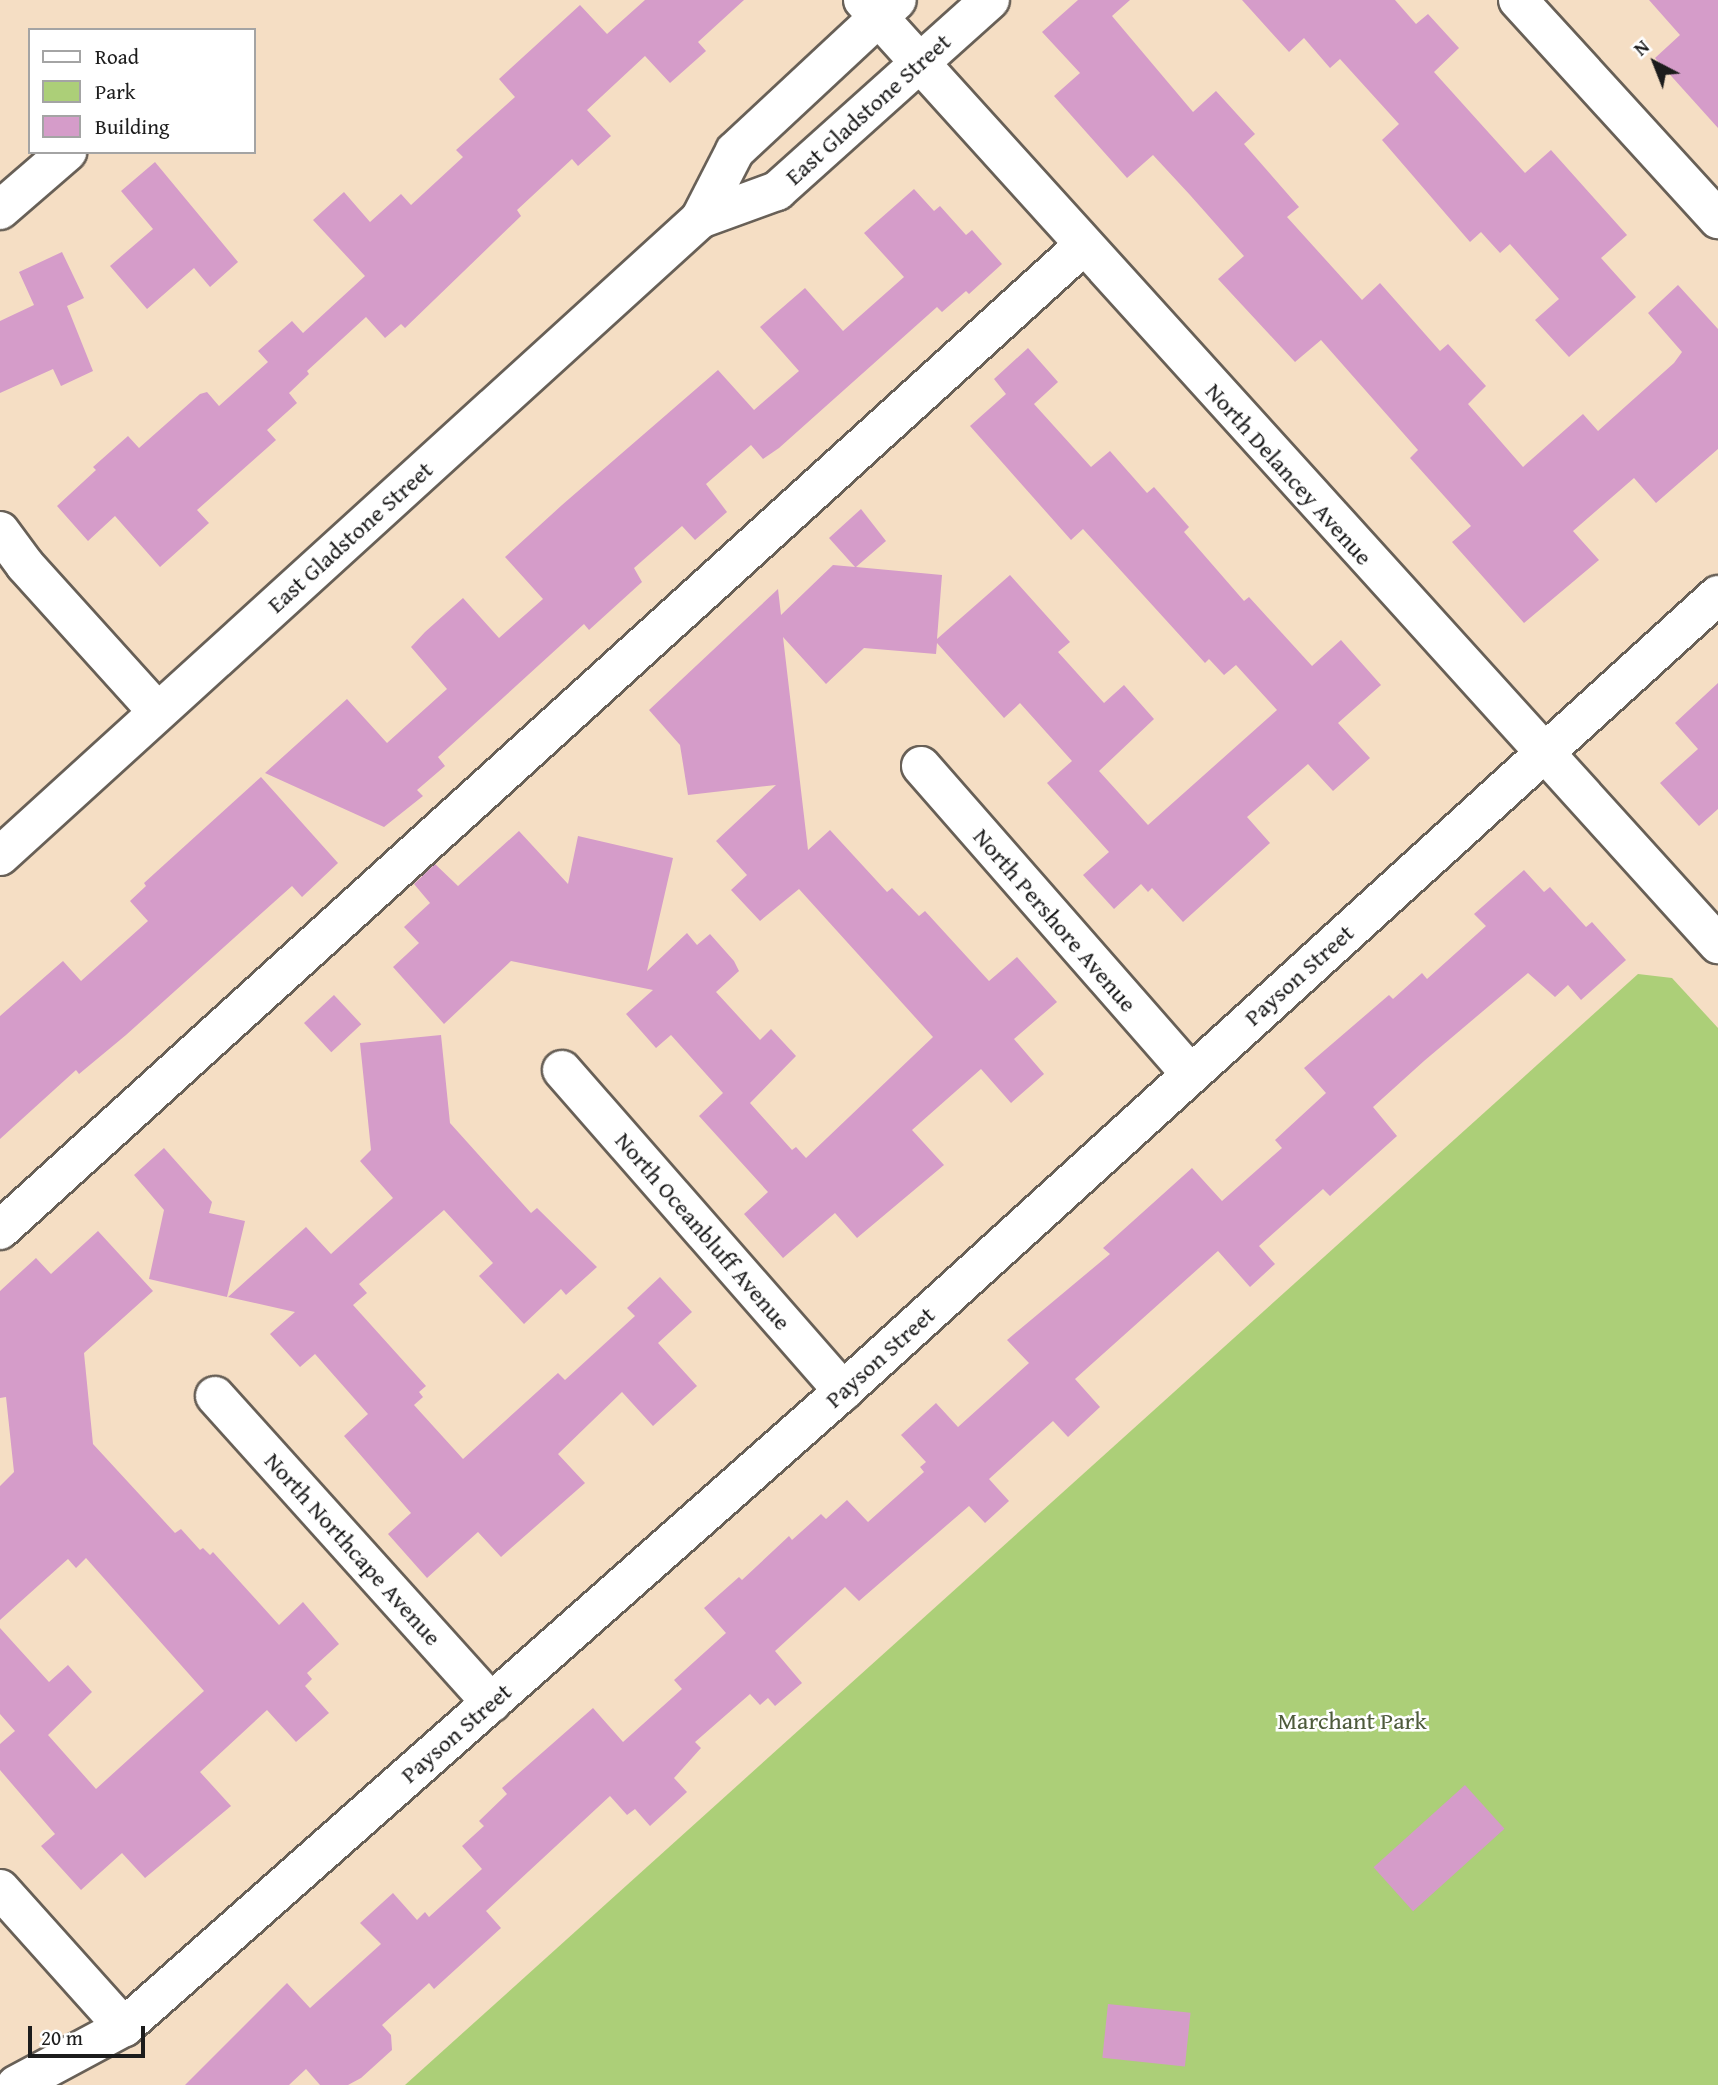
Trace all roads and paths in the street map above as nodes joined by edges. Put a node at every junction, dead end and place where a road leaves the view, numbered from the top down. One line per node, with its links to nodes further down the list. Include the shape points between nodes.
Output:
1 (990, 0): 4 (street, East Gladstone Street)
2 (1518, 0): 8 (street)
3 (880, 6): 4 (street, North Delancey Avenue); 7 (street, East Gladstone Street, via 735,150)
4 (919, 64): 7 (street, East Gladstone Street, via 777,191); 9 (street, North Delancey Avenue)
5 (65, 154): 6 (street)
6 (0, 210)
7 (699, 219): 12 (street, East Gladstone Street)
8 (1718, 219)
9 (1083, 246): 13 (street, North Delancey Avenue); 19 (street)
10 (0, 531): 12 (street, via 24,565)
11 (1718, 595): 13 (street, Payson Street)
12 (158, 712): 15 (street, East Gladstone Street)
13 (1544, 755): 16 (street, North Delancey Avenue); 18 (street, Payson Street)
14 (921, 766): 18 (street, North Pershore Avenue)
15 (0, 856)
16 (1718, 944)
17 (562, 1070): 20 (street, North Oceanbluff Avenue)
18 (1190, 1073): 20 (street, Payson Street)
19 (0, 1230)
20 (843, 1391): 22 (street, Payson Street)
21 (215, 1396): 22 (street, North Northcape Avenue)
22 (491, 1703): 24 (street, Payson Street)
23 (0, 1889): 24 (street)
24 (124, 2026): 25 (street, Payson Street)
25 (16, 2085)

